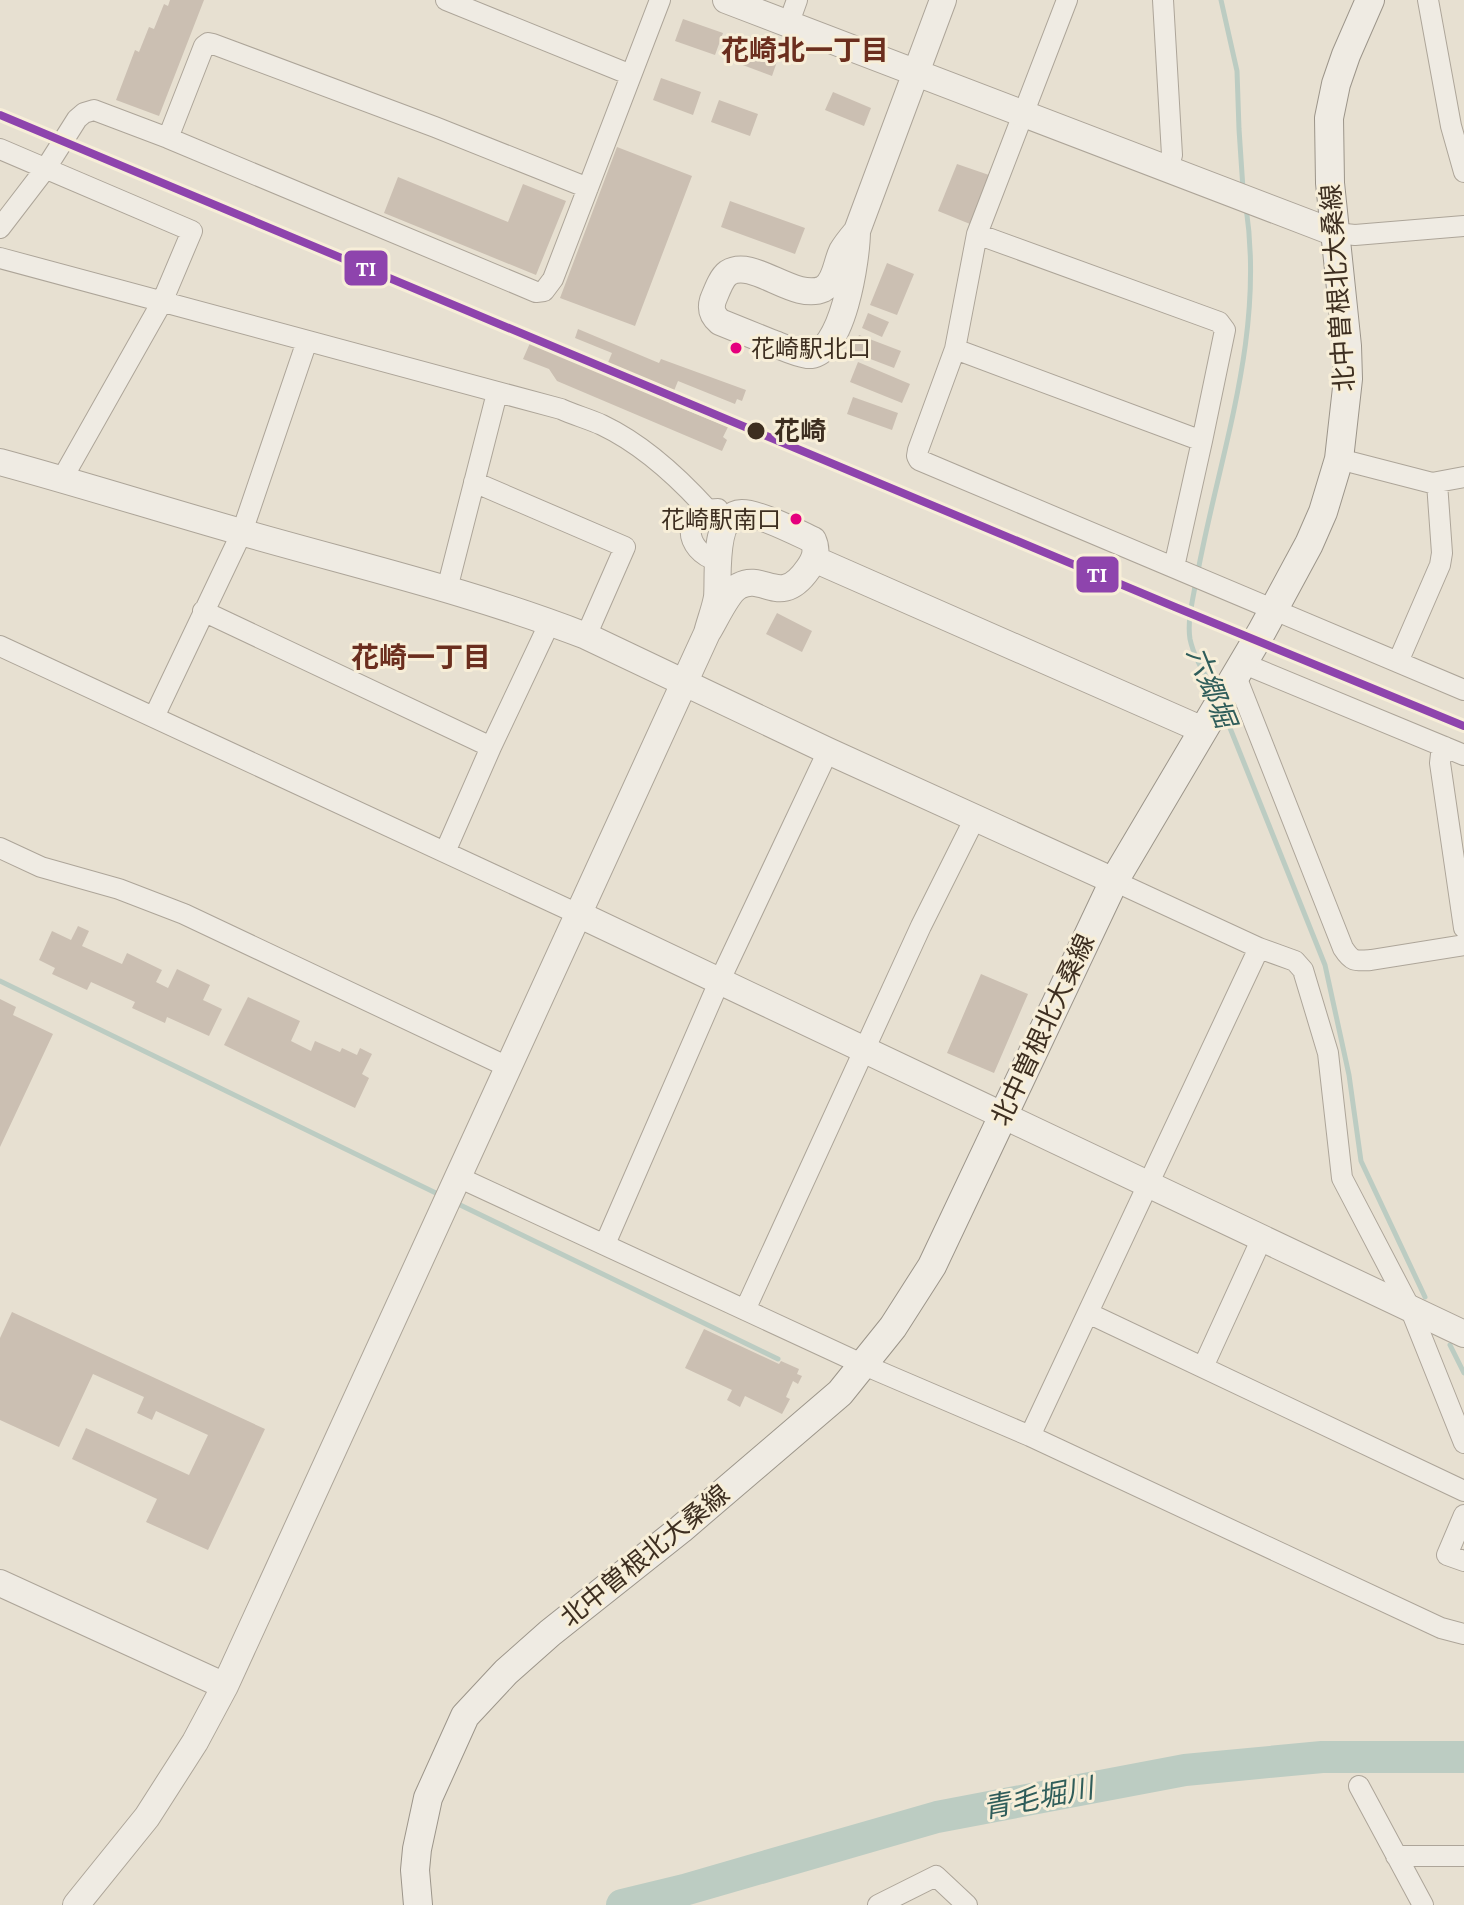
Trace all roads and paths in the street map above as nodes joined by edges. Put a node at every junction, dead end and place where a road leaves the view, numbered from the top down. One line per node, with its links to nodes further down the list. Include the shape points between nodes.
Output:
1 (446, 0): 12 (street)
2 (660, 0): 12 (street)
3 (726, 0): 10 (street)
4 (797, 0): 10 (street)
5 (943, 0): 11 (street)
6 (1067, 0): 13 (street)
7 (1163, 0): 17 (street, via 1172,155)
8 (1370, 0): 23 (main road, 北中曽根北大桑線, via 1346,55 1329,118)
9 (1428, 0): 18 (street)
10 (788, 25): 11 (street)
11 (916, 74): 13 (street); 22 (street)
12 (631, 75): 19 (street)
13 (1023, 115): 17 (street); 24 (street)
14 (168, 138): 16 (street, via 94,110 77,119); 19 (street, via 208,43); 19 (street, via 536,292 544,291 553,279)
15 (0, 149): 16 (street)
16 (46, 168): 21 (street); 26 (street, via 192,231)
17 (1168, 169): 23 (street)
18 (1464, 172)
19 (588, 188)
20 (1464, 226): 23 (street)
21 (0, 228)
22 (857, 231): 22 (street, via 844,308 833,337 820,351 792,351 715,318 712,304 730,272 748,271 810,292 828,286)
23 (1335, 233): 31 (main road, 北中曽根北大桑線, via 1348,379)
24 (977, 234): 28 (street); 30 (street, via 1219,322 1225,330)
25 (0, 258): 26 (street)
26 (162, 302): 27 (street); 34 (street)
27 (307, 341): 29 (street); 39 (street)
28 (955, 349): 30 (street); 42 (street, via 918,450 919,460)
29 (497, 393): 35 (street); 37 (street, via 603,425 665,468)
30 (1202, 441): 42 (street)
31 (1339, 459): 36 (street); 44 (main road, 北中曽根北大桑線, via 1323,512)
32 (0, 462): 34 (street)
33 (1464, 477): 36 (street)
34 (62, 479): 39 (street)
35 (474, 482): 43 (street); 48 (street, via 625,547)
36 (1437, 483): 50 (street, via 1440,565)
37 (707, 509): 38 (street); 41 (street, via 693,522 691,538 699,552)
38 (740, 513): 40 (street, via 813,540); 41 (street, via 722,533)
39 (242, 532): 43 (street); 45 (street)
40 (814, 559): 47 (street, via 791,586 739,586); 55 (street)
41 (718, 561): 47 (street, via 717,597)
42 (1180, 570): 44 (street)
43 (447, 589): 46 (street)
44 (1274, 610): 50 (street); 51 (main road, 北中曽根北大桑線)
45 (203, 611): 54 (street); 56 (street)
46 (550, 622): 48 (street); 56 (street)
47 (707, 633): 52 (street)
48 (586, 636): 52 (street)
49 (0, 646): 54 (street)
50 (1398, 662): 53 (street)
51 (1235, 675): 55 (main road, 北中曽根北大桑線); 58 (street); 65 (street, via 1349,957 1355,961)
52 (685, 683): 57 (street); 63 (street)
53 (1464, 690)
54 (154, 717): 61 (street)
55 (1207, 723): 62 (main road, 北中曽根北大桑線)
56 (491, 747): 61 (street)
57 (828, 751): 59 (street); 67 (street)
58 (1454, 751): 64 (street, via 1441,754 1440,763)
59 (975, 818): 62 (street); 68 (street)
60 (0, 848): 69 (street, via 41,867 174,909)
61 (445, 852): 63 (street)
62 (1114, 881): 66 (street); 70 (main road, 北中曽根北大桑線)
63 (578, 914): 67 (street); 69 (street)
64 (1464, 928)
65 (1464, 945)
66 (1259, 948): 72 (street); 75 (street, via 1295,961 1303,970 1328,1053 1342,1178)
67 (719, 982): 68 (street); 74 (street)
68 (865, 1051): 70 (street); 76 (street)
69 (508, 1067): 71 (street)
70 (1002, 1117): 72 (street); 79 (main road, 北中曽根北大桑線, via 932,1266)
71 (458, 1177): 74 (street); 88 (street)
72 (1148, 1185): 73 (street); 77 (street)
73 (1262, 1238): 75 (street); 80 (street)
74 (605, 1244): 76 (street)
75 (1410, 1308): 78 (street); 82 (street)
76 (745, 1310): 79 (street)
77 (1088, 1313): 80 (street); 81 (street)
78 (1464, 1334)
79 (864, 1365): 81 (street); 93 (main road, 北中曽根北大桑線, via 840,1393 681,1529 550,1633 465,1716 424,1811 415,1870)
80 (1203, 1367): 83 (street)
81 (1030, 1436): 87 (street, via 1441,1628)
82 (1464, 1443)
83 (1464, 1491)
84 (1464, 1515): 85 (street, via 1447,1555)
85 (1464, 1561)
86 (0, 1583): 88 (street)
87 (1464, 1634)
88 (225, 1686): 92 (street, via 147,1817)
89 (1359, 1786): 90 (street)
90 (1396, 1856): 91 (street); 96 (street)
91 (1464, 1856)
92 (76, 1905)
93 (418, 1905)
94 (878, 1905): 95 (street, via 936,1876)
95 (967, 1905)
96 (1423, 1905)

